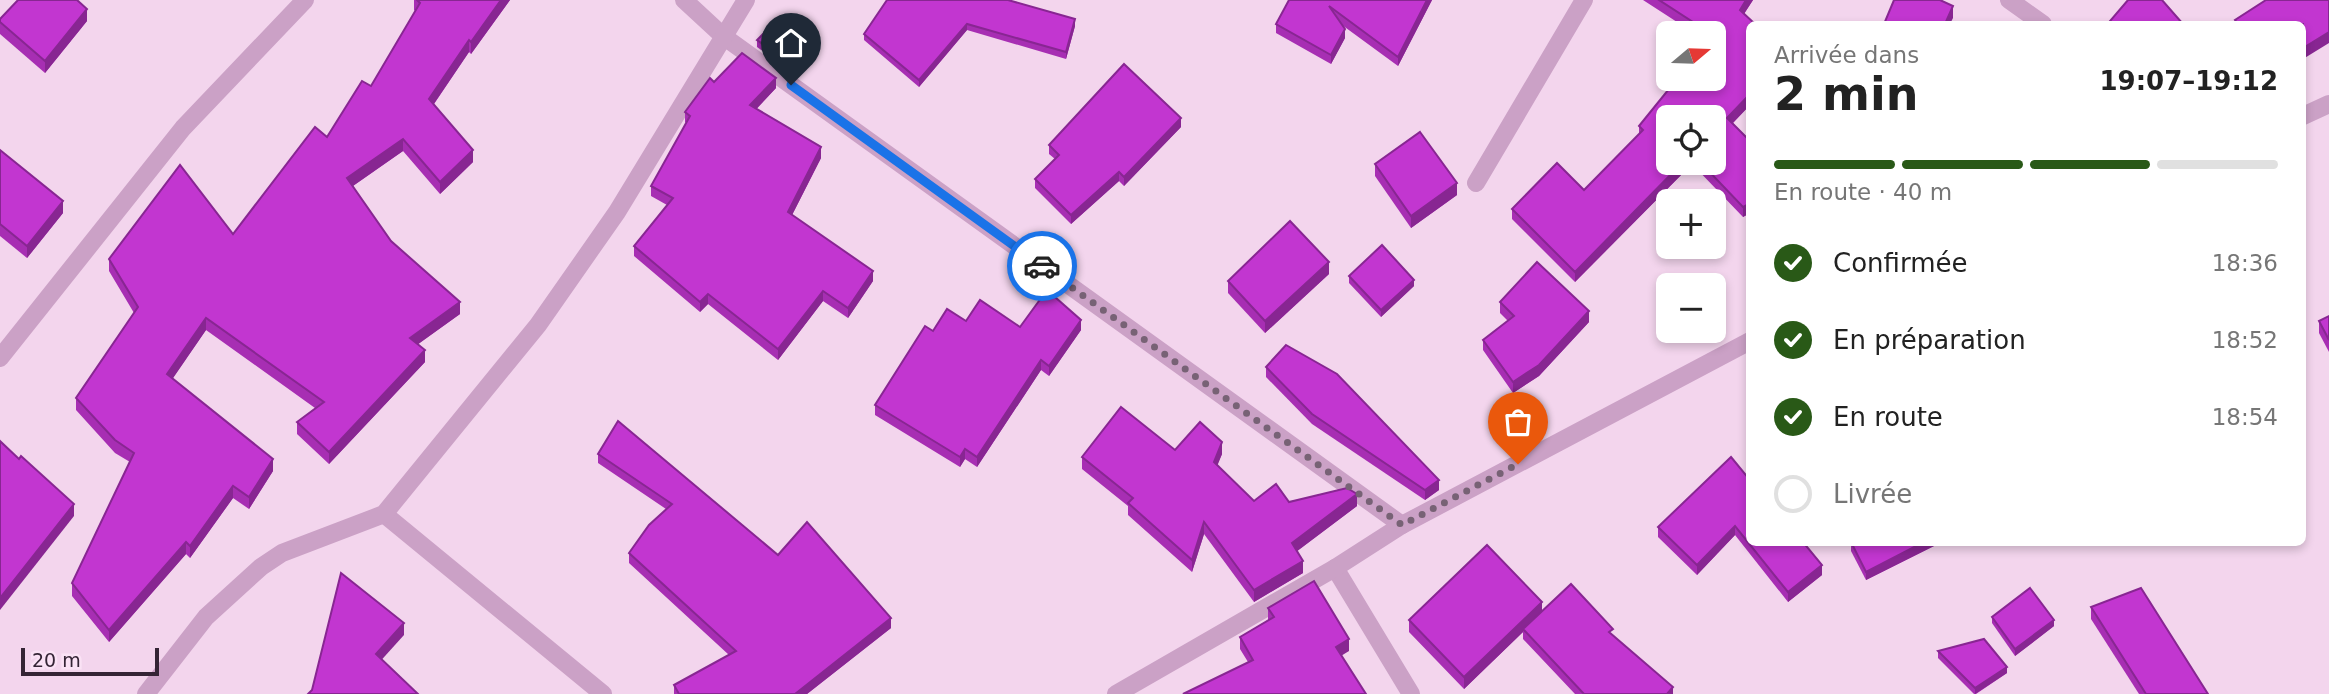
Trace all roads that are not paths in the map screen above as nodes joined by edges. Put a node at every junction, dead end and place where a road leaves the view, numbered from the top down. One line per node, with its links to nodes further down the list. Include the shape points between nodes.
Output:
1 (306, 0): 12 (street, via 183,128)
2 (684, 0): 7 (street)
3 (746, 0): 7 (street)
4 (1584, 0): 10 (street)
5 (2009, 0): 6 (street)
6 (2039, 21)
7 (723, 36): 13 (street, via 617,212 538,325); 14 (street)
8 (2329, 104): 9 (street)
9 (2306, 115)
10 (1476, 183)
11 (1746, 343): 14 (street)
12 (0, 358)
13 (384, 514): 16 (street, via 282,553 261,567 206,617); 17 (street)
14 (1402, 525): 15 (street)
15 (1335, 568): 18 (street); 19 (street)
16 (146, 694)
17 (603, 694)
18 (1116, 694)
19 (1411, 694)

